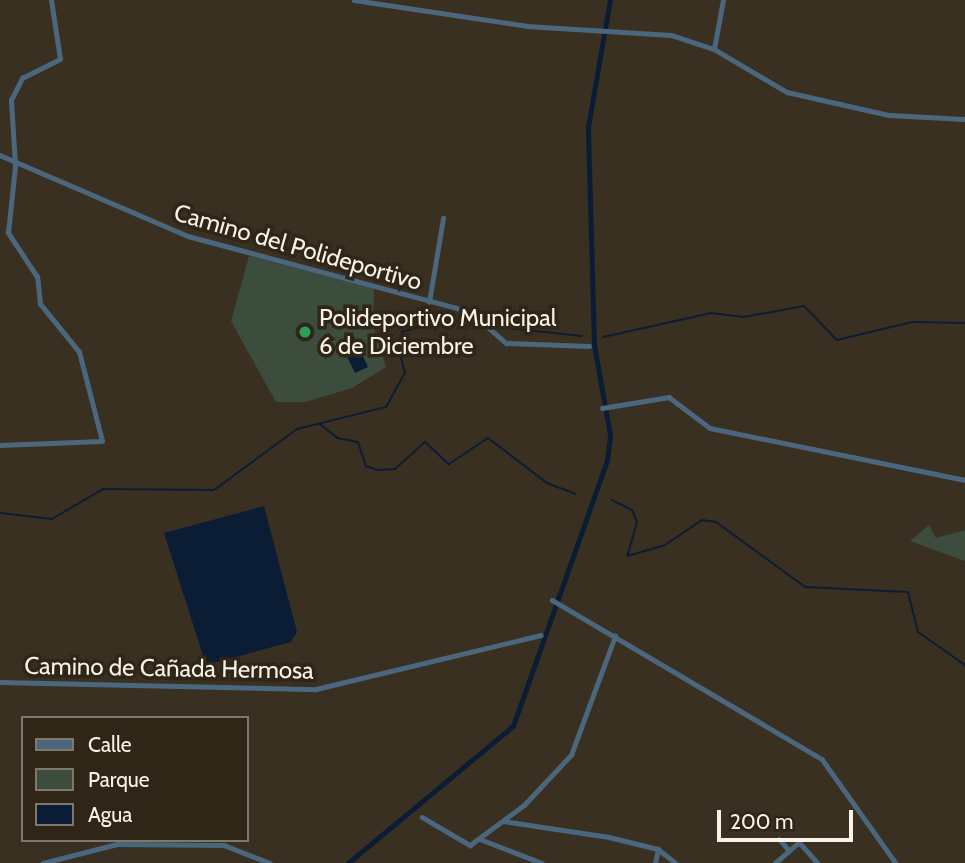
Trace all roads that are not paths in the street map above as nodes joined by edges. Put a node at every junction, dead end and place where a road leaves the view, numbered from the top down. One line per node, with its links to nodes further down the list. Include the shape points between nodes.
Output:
1 (51, 0): 7 (street, via 60,59 15,84)
2 (354, 0): 4 (street, via 527,26 601,27 671,35)
3 (723, 0): 4 (street)
4 (714, 49): 5 (street, via 787,93 889,115)
5 (965, 119)
6 (0, 155): 7 (street, Camino del Polideportivo)
7 (13, 161): 10 (street); 11 (street, Camino del Polideportivo, via 188,236)
8 (443, 218): 11 (street)
9 (0, 229): 10 (street)
10 (9, 234): 14 (street, via 37,277 40,304 79,352 102,441)
11 (429, 302): 12 (street, Camino del Polideportivo, via 471,312 506,343)
12 (589, 346)
13 (605, 407): 15 (street, via 669,397 710,428)
14 (0, 445)
15 (965, 480)
16 (552, 601): 18 (street)
17 (541, 635): 19 (street, Camino de Cañada Hermosa, via 316,689)
18 (615, 636): 21 (street, via 571,755); 33 (street, via 822,759)
19 (0, 682)
20 (422, 817): 22 (street, via 470,845)
21 (501, 821): 22 (street); 24 (street)
22 (479, 839): 28 (street)
23 (779, 839): 25 (street)
24 (658, 849): 29 (street); 30 (street)
25 (789, 850): 31 (street); 32 (street, via 799,842)
26 (43, 863): 27 (street, via 117,844 224,845)
27 (270, 863)
28 (542, 863)
29 (655, 863)
30 (677, 863)
31 (775, 863)
32 (818, 863)
33 (896, 863)

